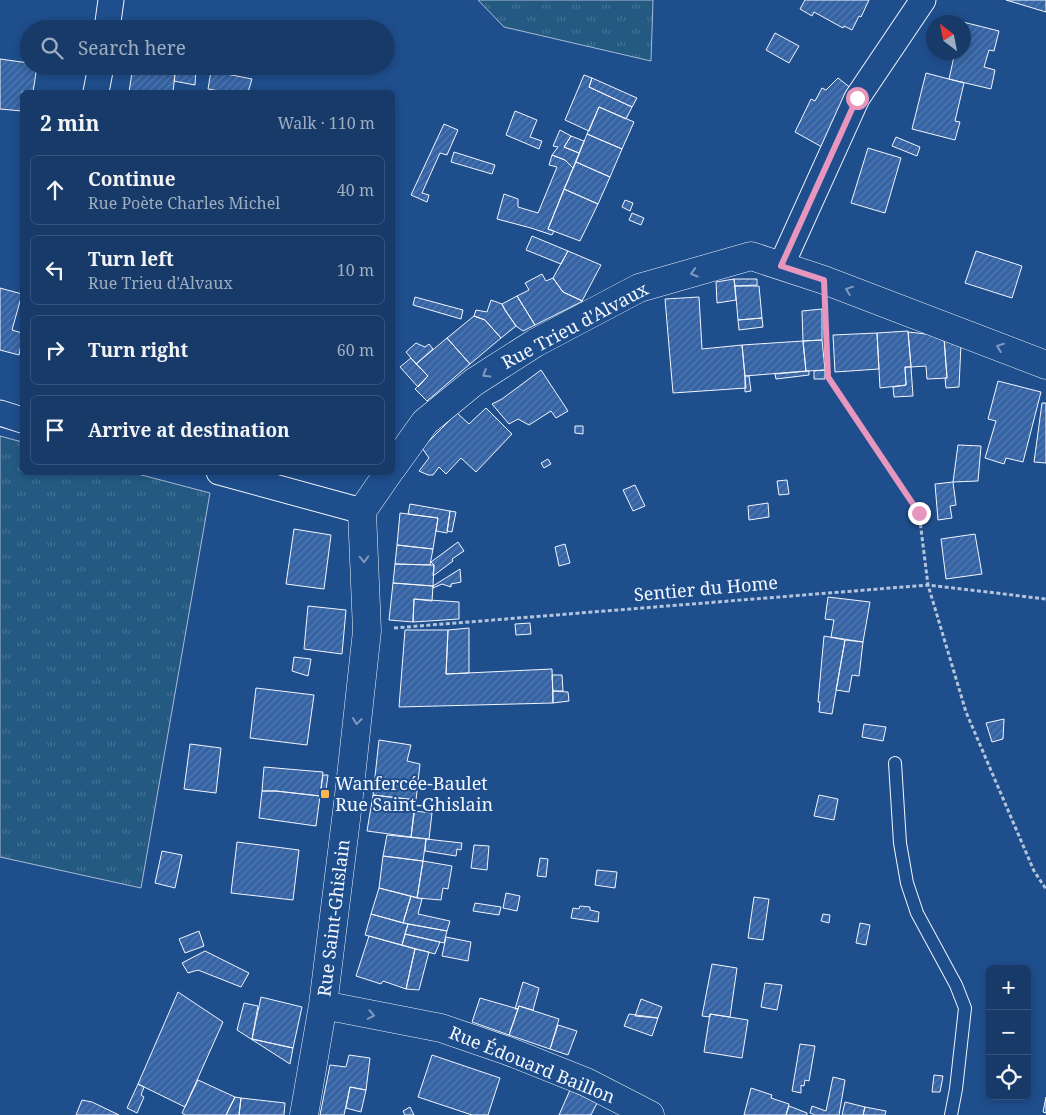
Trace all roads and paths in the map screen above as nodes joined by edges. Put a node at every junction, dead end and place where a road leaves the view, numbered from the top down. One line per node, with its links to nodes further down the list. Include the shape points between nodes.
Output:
1 (111, 0): 3 (street)
2 (923, 0): 6 (street, via 857,98)
3 (108, 20)
4 (99, 75): 5 (street)
5 (96, 90)
6 (781, 266): 7 (main road, Rue Trieu d'Alvaux); 11 (main road, Rue Trieu d'Alvaux, one-way to 11, via 751,256 639,288 535,343 474,382 425,422)
7 (824, 280): 8 (main road, Rue Trieu d'Alvaux, one-way to 7); 15 (path, via 828,377 919,513)
8 (1046, 365)
9 (0, 413): 10 (street)
10 (20, 419)
11 (395, 464)
12 (230, 475): 14 (street)
13 (387, 475): 14 (main road)
14 (362, 511): 17 (main road, Rue Saint-Ghislain, one-way to 17)
15 (928, 585): 16 (path, Sentier du Home); 17 (path, Sentier du Home); 19 (path, via 966,712 1034,871)
16 (1046, 599)
17 (367, 630): 20 (main road, Rue Saint-Ghislain, one-way to 20)
18 (895, 763): 23 (lane, via 900,843 908,882 917,913 956,985 964,1008)
19 (1046, 889)
20 (323, 1005): 21 (main road, Rue Saint-Ghislain); 22 (main road, Rue Édouard Baillon, one-way to 22, via 441,1028 586,1082)
21 (304, 1115)
22 (650, 1115)
23 (951, 1115)

